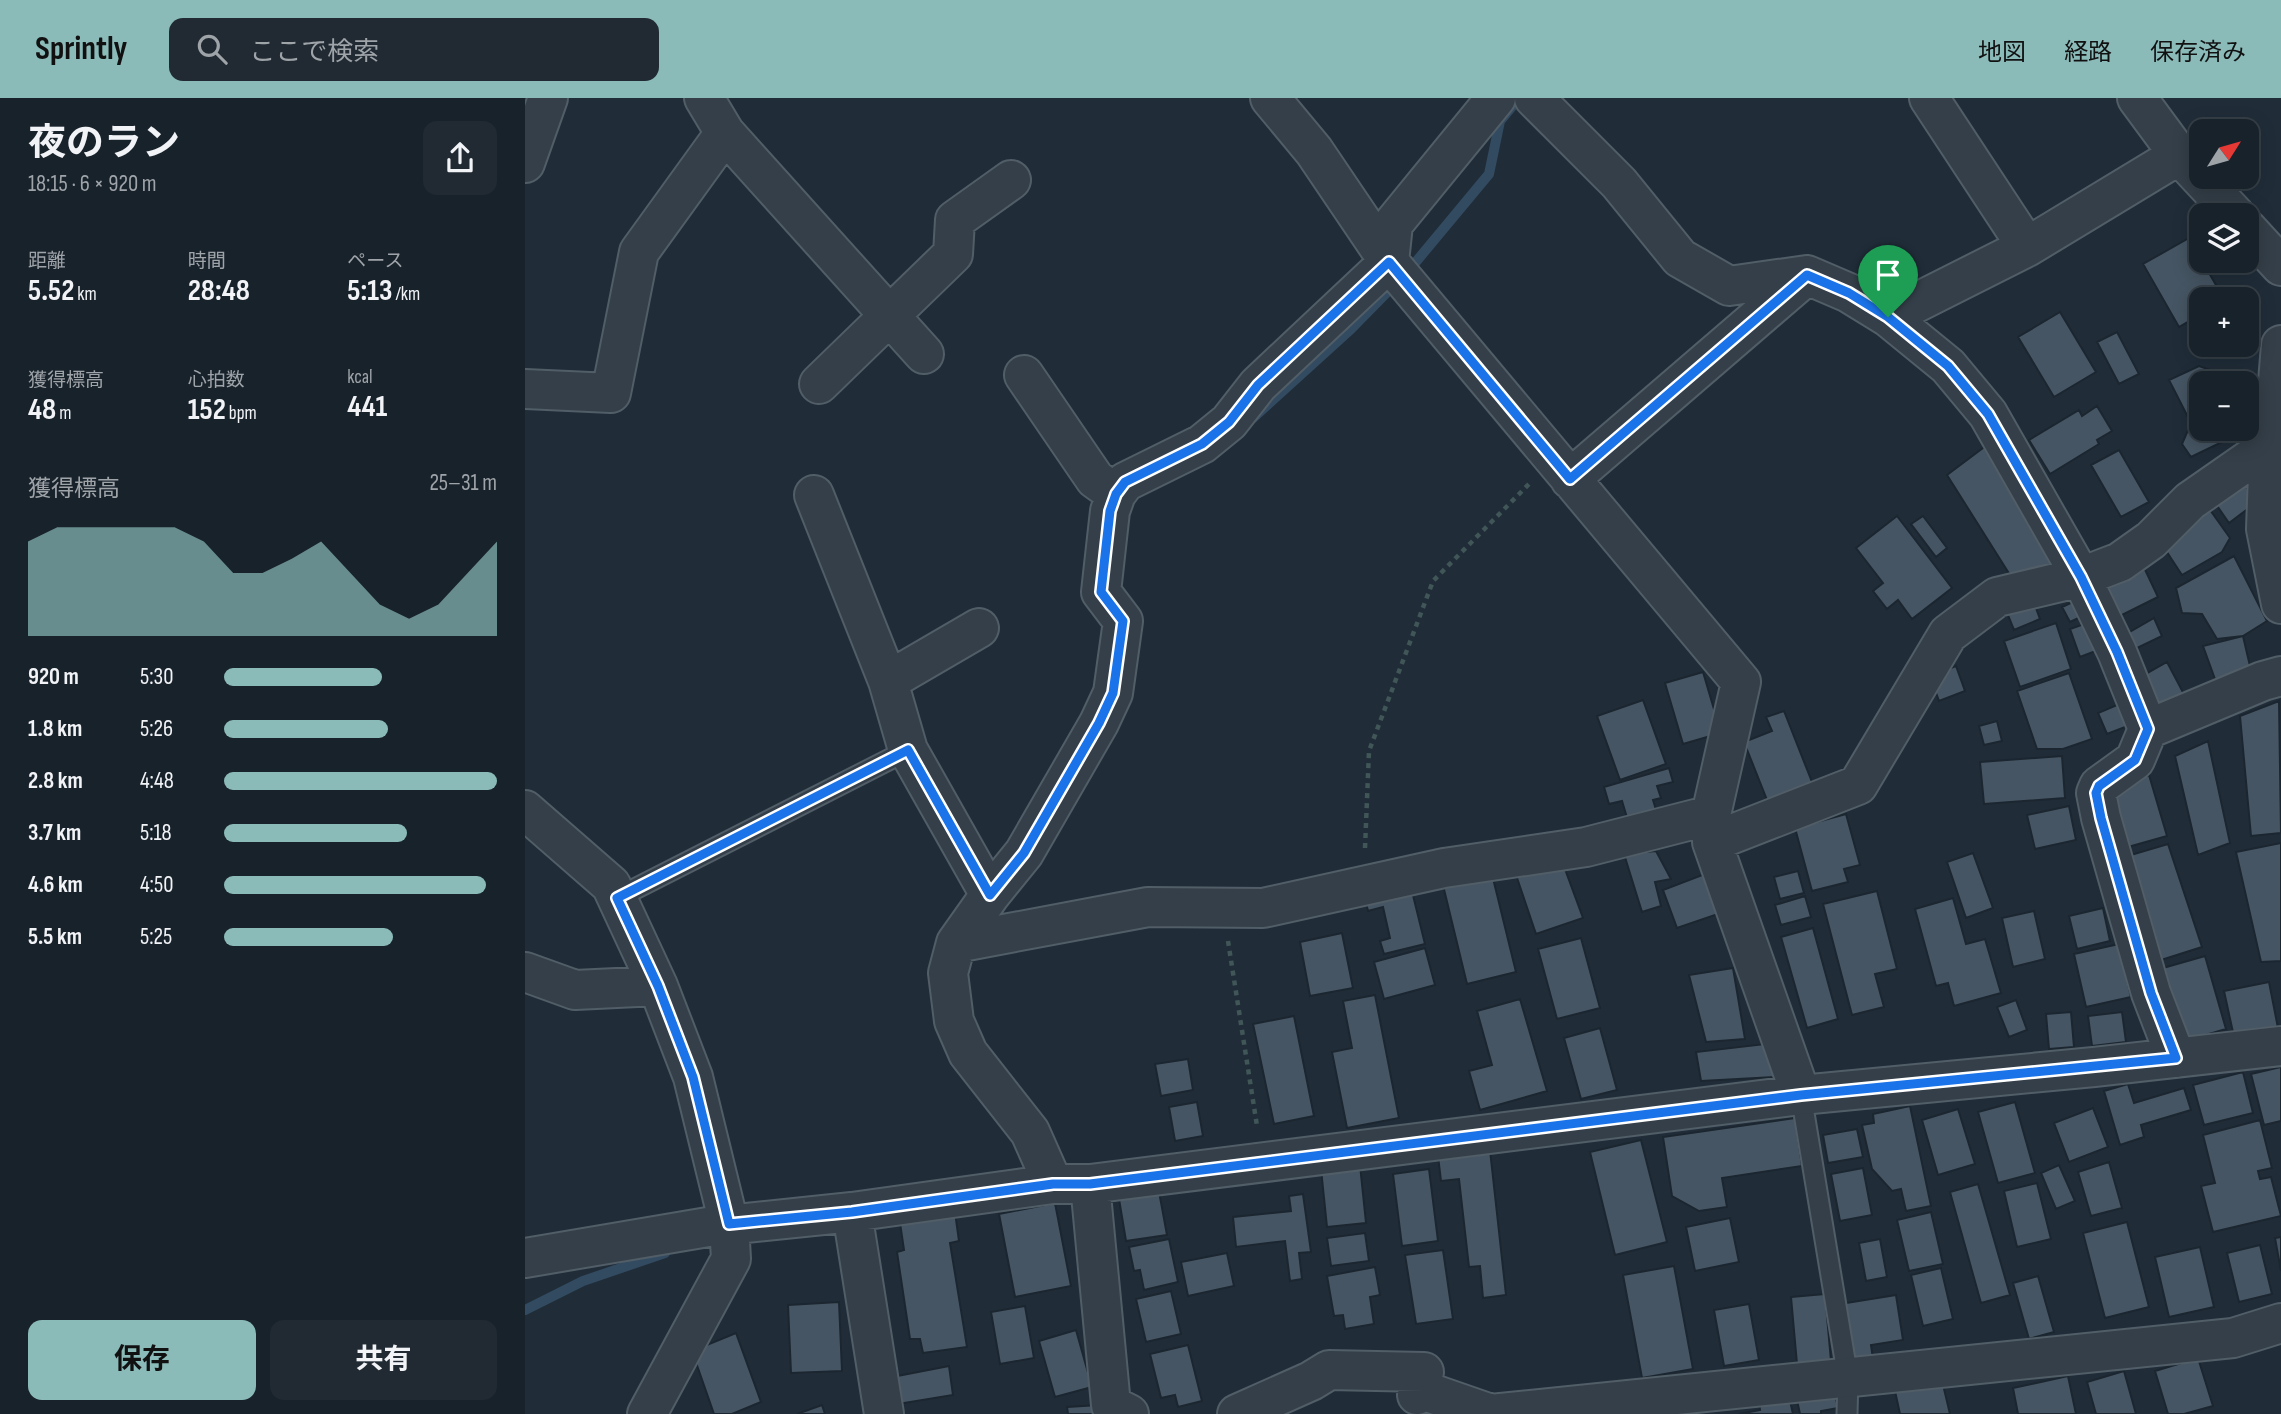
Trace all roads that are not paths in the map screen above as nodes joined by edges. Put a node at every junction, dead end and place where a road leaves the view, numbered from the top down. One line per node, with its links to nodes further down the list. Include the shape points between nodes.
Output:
1 (548, 98): 10 (street)
2 (704, 98): 8 (street)
3 (1270, 98): 16 (street, via 1314,151)
4 (1496, 98): 16 (street, via 1393,224)
5 (1534, 98): 17 (street, via 1619,183 1680,258 1729,286)
6 (1929, 98): 14 (street)
7 (2137, 98): 9 (street)
8 (725, 133): 18 (street); 24 (street, via 639,252 611,393)
9 (2179, 155): 12 (street); 14 (street)
10 (525, 163)
11 (1011, 180): 18 (street, via 955,220 953,254)
12 (2224, 203)
13 (2259, 242): 15 (street)
14 (2027, 247): 19 (street)
15 (2281, 266)
16 (1399, 274): 26 (street); 27 (street, via 1258,385 1229,422 1202,444 1125,482)
17 (1807, 275): 19 (street); 26 (street)
18 (889, 315): 21 (street); 23 (street)
19 (1888, 317): 29 (street, via 1948,366 1988,414)
20 (2281, 345): 25 (street)
21 (924, 354)
22 (1024, 375): 27 (street, via 1095,479)
23 (819, 384)
24 (525, 389)
25 (2269, 446): 29 (street, via 2190,501 2151,540 2120,562); 30 (street, via 2266,529)
26 (1562, 469): 37 (street, via 1741,682)
27 (1116, 494): 38 (street, via 1101,592 1123,621 1113,693 1024,853)
28 (814, 495): 33 (street)
29 (2081, 577): 34 (street); 37 (street, via 1997,597 1948,634 1858,785)
30 (2281, 604)
31 (979, 628): 33 (street)
32 (2281, 676): 34 (street)
33 (888, 681): 35 (street)
34 (2148, 729): 44 (street, via 2135,760 2096,793 2151,993)
35 (908, 750): 38 (street); 39 (lane)
36 (525, 810): 39 (street, via 611,884)
37 (1712, 828): 40 (street, via 1444,868 1263,908 1148,907); 45 (street)
38 (990, 895): 40 (street)
39 (617, 898): 42 (street)
40 (956, 943): 46 (street, via 948,973 954,1021 968,1053)
41 (525, 972): 42 (street, via 575,990)
42 (658, 986): 48 (street, via 693,1077)
43 (2281, 1046): 44 (street)
44 (2176, 1058): 45 (street)
45 (1801, 1095): 46 (street); 51 (lane)
46 (1072, 1184): 47 (street); 55 (street, via 1111,1405)
47 (852, 1212): 48 (street); 54 (street)
48 (729, 1224): 49 (street); 53 (street, via 730,1259)
49 (525, 1258)
50 (2281, 1324): 51 (street, via 2233,1338)
51 (1848, 1396): 52 (street, via 1491,1414)
52 (1415, 1401): 56 (street, via 1424,1372 1329,1370)
53 (647, 1414)
54 (884, 1414)
55 (1129, 1414)
56 (1237, 1414)

